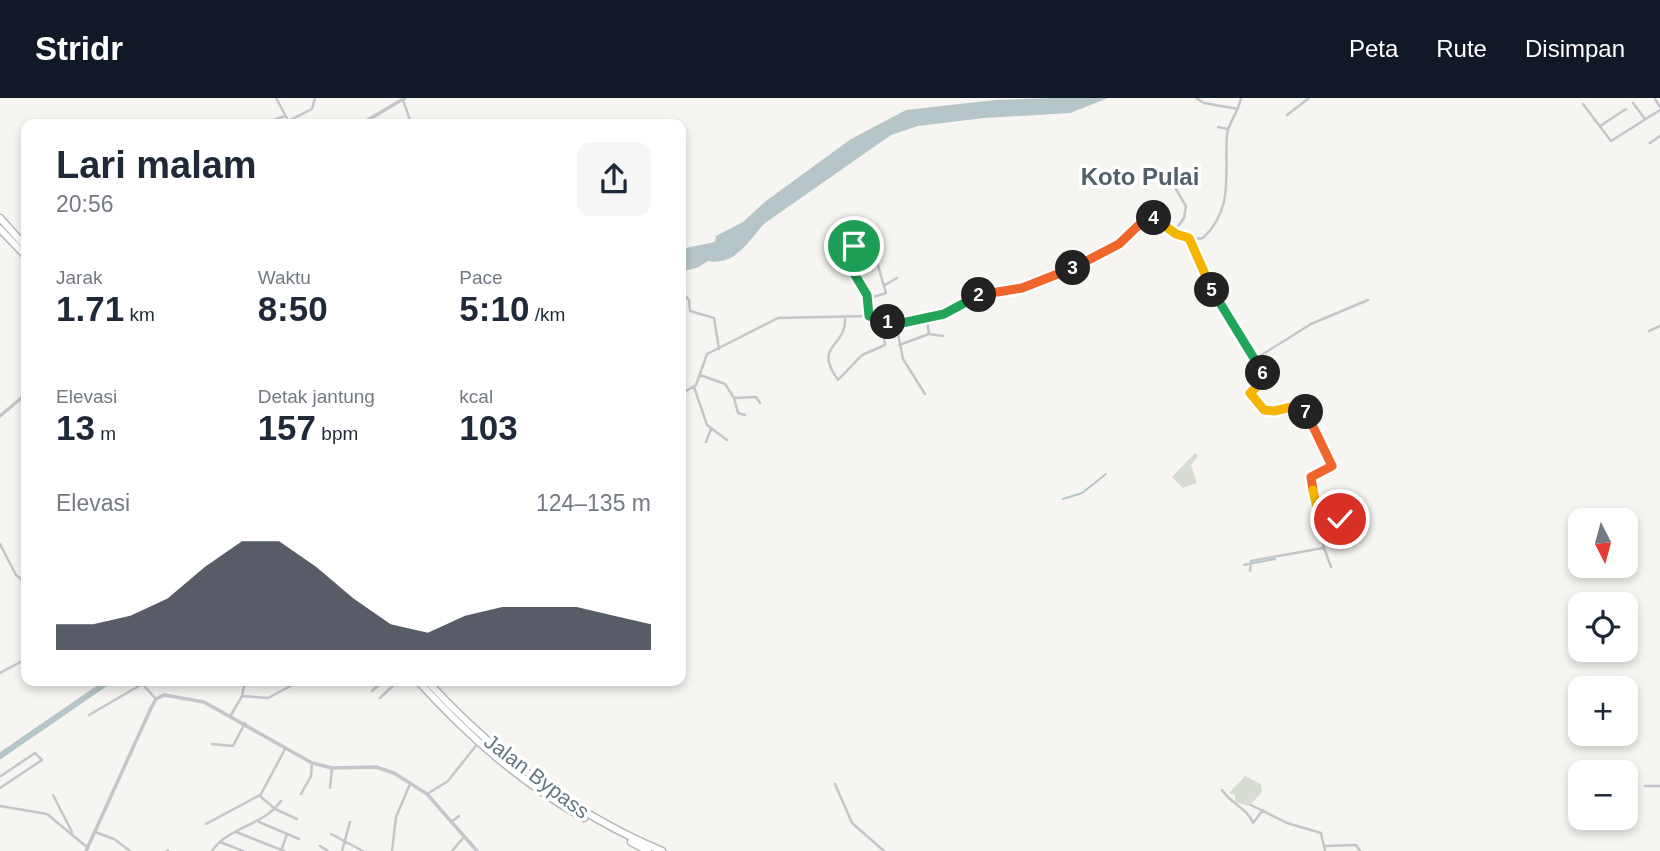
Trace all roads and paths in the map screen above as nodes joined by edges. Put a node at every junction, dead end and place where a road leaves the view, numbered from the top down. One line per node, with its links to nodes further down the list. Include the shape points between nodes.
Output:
1 (276, 98): 14 (street)
2 (316, 98): 17 (street, via 312,109)
3 (1196, 98): 10 (street)
4 (1241, 98): 10 (street)
5 (1309, 98): 13 (street)
6 (402, 99): 18 (street); 19 (street)
7 (1655, 99): 11 (street)
8 (1633, 103): 20 (street)
9 (1583, 104): 21 (street)
10 (1238, 108): 23 (street)
11 (1660, 108): 20 (street)
12 (1626, 109): 21 (street)
13 (1287, 115)
14 (285, 116): 15 (street); 16 (street)
15 (276, 119)
16 (287, 119)
17 (294, 119)
18 (369, 119)
19 (410, 119)
20 (1645, 119): 21 (street, via 1614,141)
21 (1600, 126)
22 (1218, 127): 23 (street)
23 (1228, 129): 30 (street, via 1225,205 1205,237)
24 (1660, 136): 25 (street)
25 (1650, 143)
26 (1167, 174): 29 (street, via 1186,206)
27 (0, 218): 31 (highway)
28 (0, 229): 32 (highway)
29 (1174, 232): 30 (street); 42 (street, via 1148,218 1119,244 1062,273 1022,288 981,294 953,311)
30 (1189, 238): 51 (street, via 1212,289)
31 (21, 241)
32 (21, 252)
33 (869, 253): 38 (street, via 859,241 849,264)
34 (877, 262): 36 (street)
35 (897, 278): 36 (street)
36 (885, 285): 38 (street, via 885,294)
37 (686, 297): 50 (street, via 690,311 713,318)
38 (867, 299): 40 (street)
39 (1368, 300): 51 (street, via 1311,324)
40 (869, 316): 41 (street); 43 (street)
41 (845, 317): 43 (street, via 843,332 827,362 839,380 862,355 885,345); 50 (street, via 778,318)
42 (927, 319): 44 (street); 47 (street)
43 (882, 320): 44 (street)
44 (896, 324): 49 (street)
45 (1660, 326): 46 (street)
46 (1649, 331)
47 (929, 334): 48 (street); 49 (street)
48 (943, 336)
49 (899, 345): 55 (street)
50 (719, 349): 52 (street, via 706,355)
51 (1255, 359): 60 (street, via 1266,378 1250,393 1264,410)
52 (700, 375): 53 (street); 57 (street, via 725,384)
53 (694, 387): 54 (street); 63 (street)
54 (686, 391)
55 (925, 394)
56 (21, 398): 62 (street)
57 (734, 398): 59 (street, via 756,397); 61 (street, via 738,413)
58 (1311, 401): 60 (street)
59 (760, 403)
60 (1303, 406): 67 (street, via 1332,464 1311,478)
61 (745, 415)
62 (0, 416)
63 (711, 429): 64 (street); 65 (street)
64 (727, 440)
65 (706, 442)
66 (1362, 511): 67 (street)
67 (1320, 521): 69 (street)
68 (0, 544): 72 (street)
69 (1324, 548): 70 (street); 71 (street, via 1250,562)
70 (1331, 566)
71 (1250, 571)
72 (21, 579)
73 (21, 662): 74 (street)
74 (0, 673)
75 (138, 686): 88 (street)
76 (148, 686): 86 (street)
77 (244, 686): 84 (street)
78 (291, 686): 84 (street, via 268,698)
79 (378, 686): 83 (street)
80 (393, 686): 85 (street)
81 (423, 686): 87 (highway, Jalan Bypass)
82 (431, 686): 87 (highway, Jalan Bypass)
83 (372, 691)
84 (242, 696): 89 (street)
85 (380, 698)
86 (156, 699): 89 (street, via 186,697); 119 (street)
87 (444, 705): 91 (highway, Jalan Bypass); 142 (highway, Jalan Bypass, via 541,785 584,814)
88 (89, 715)
89 (231, 715): 90 (street)
90 (245, 723): 92 (street, via 233,747); 93 (street)
91 (478, 743): 105 (street, via 448,782); 141 (highway, Jalan Bypass, via 556,803)
92 (212, 744)
93 (285, 749): 94 (street); 107 (street)
94 (312, 763): 95 (street); 104 (street)
95 (331, 768): 97 (street, via 376,767); 102 (street)
96 (1, 776): 101 (street, via 35,753 42,760)
97 (410, 782): 105 (street); 139 (street, via 396,817)
98 (835, 784): 143 (street, via 852,822)
99 (1645, 786): 100 (street)
100 (1660, 786)
101 (0, 788)
102 (330, 788)
103 (1222, 790): 112 (street, via 1253,823)
104 (301, 794)
105 (427, 794): 117 (street)
106 (53, 795): 121 (street)
107 (260, 795): 111 (street); 118 (street)
108 (281, 801): 111 (street)
109 (1251, 805): 112 (street)
110 (0, 806): 121 (street, via 47,814)
111 (275, 810): 114 (street); 115 (street)
112 (1263, 810): 129 (street, via 1321,833)
113 (459, 816): 117 (street)
114 (298, 819)
115 (258, 822): 120 (street); 122 (street)
116 (350, 822): 126 (street)
117 (451, 822): 124 (street)
118 (206, 824)
119 (95, 832): 130 (street); 131 (street)
120 (236, 832): 127 (street); 135 (street)
121 (72, 834): 130 (street)
122 (287, 834): 125 (street); 135 (street)
123 (331, 834): 126 (street)
124 (464, 837): 132 (street); 140 (street)
125 (299, 839)
126 (345, 841): 137 (street); 138 (street)
127 (219, 842): 133 (street); 134 (street)
128 (320, 846): 136 (street)
129 (1325, 846): 144 (street); 145 (street, via 1357,845)
130 (87, 849)
131 (127, 850)
132 (454, 850)
133 (212, 851)
134 (243, 851)
135 (282, 851)
136 (328, 851)
137 (342, 851)
138 (363, 851)
139 (392, 851)
140 (477, 851)
141 (648, 851)
142 (662, 851)
143 (884, 851)
144 (1325, 851)
145 (1360, 851)

